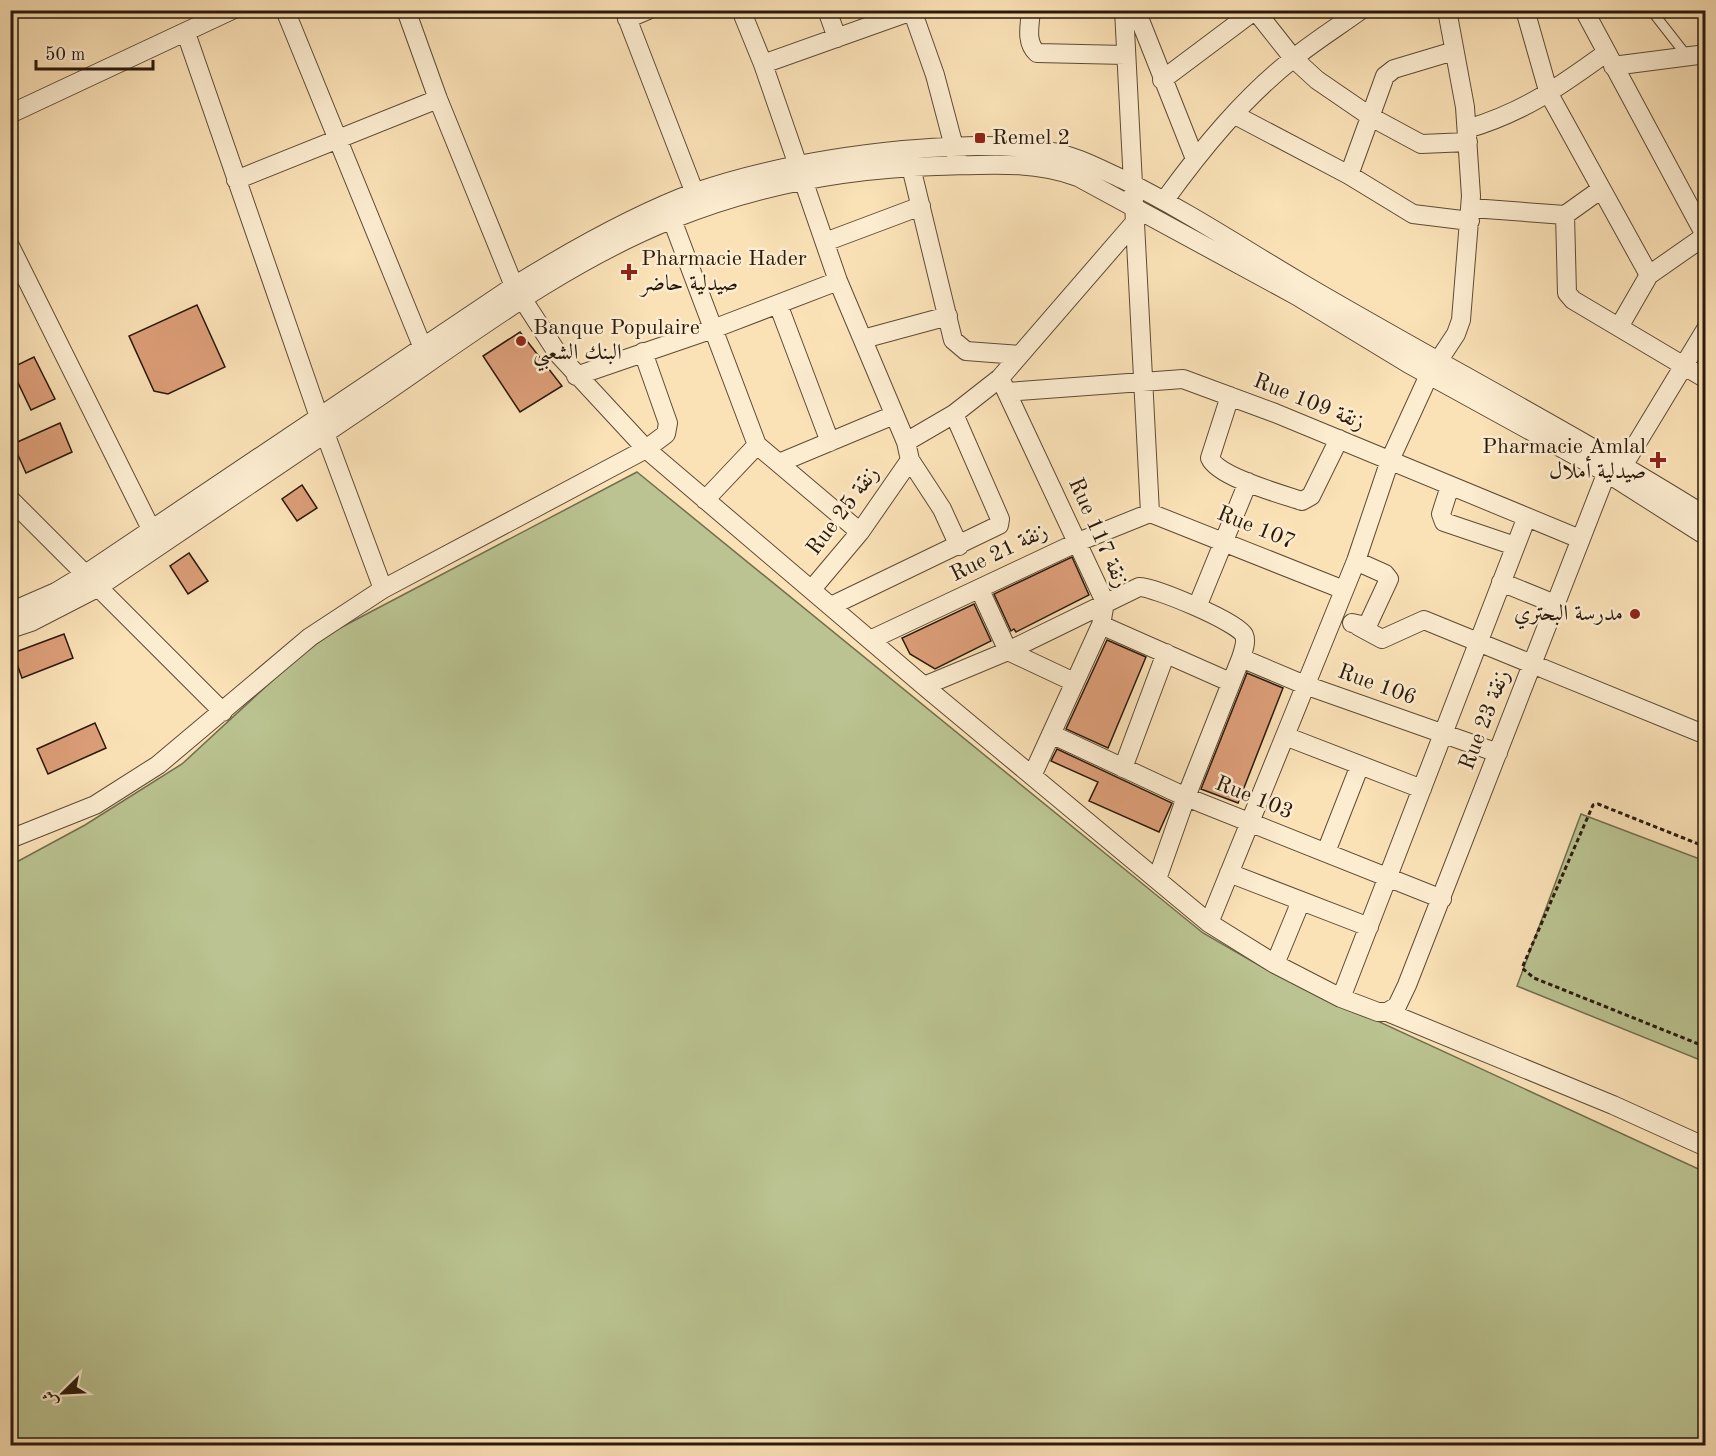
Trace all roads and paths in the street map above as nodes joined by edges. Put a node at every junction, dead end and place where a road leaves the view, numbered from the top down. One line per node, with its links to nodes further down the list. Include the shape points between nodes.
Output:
1 (232, 10): 18 (street)
2 (285, 10): 33 (street)
3 (406, 10): 28 (street)
4 (648, 10): 17 (street)
5 (741, 10): 25 (street)
6 (827, 10): 19 (street)
7 (1031, 10): 21 (street, via 1030,47 1037,53)
8 (1124, 10): 21 (street)
9 (1136, 10): 26 (street)
10 (1362, 10): 23 (street)
11 (1447, 10): 20 (street)
12 (1525, 10): 27 (street)
13 (1584, 10): 24 (street)
14 (1651, 10): 22 (lane)
15 (912, 11): 19 (street); 34 (street, via 935,75)
16 (1254, 11): 23 (street); 26 (street)
17 (626, 15): 42 (street)
18 (186, 33): 29 (street); 39 (street)
19 (837, 38): 25 (street)
20 (1454, 51): 31 (street, via 1389,72 1382,80); 32 (street)
21 (1126, 55): 40 (street)
22 (1696, 55): 24 (street)
23 (1293, 58): 30 (street); 31 (street, via 1317,80)
24 (1610, 60): 27 (street); 49 (street)
25 (763, 64): 37 (street)
26 (1162, 80): 35 (street)
27 (1549, 94): 32 (street); 41 (street)
28 (438, 99): 33 (street); 54 (street)
29 (10, 114)
30 (1235, 116): 35 (street); 38 (street)
31 (1371, 117): 32 (street, via 1421,144); 38 (street)
32 (1468, 136): 47 (street)
33 (336, 139): 39 (street); 62 (street)
34 (956, 156): 36 (street); 37 (street, via 844,156); 40 (street, via 993,146 1049,151); 46 (street, via 1060,170 1078,177)
35 (1195, 159): 43 (street)
36 (911, 167): 37 (street); 44 (street)
37 (800, 172): 42 (street); 50 (street)
38 (1349, 175): 47 (street, via 1413,214)
39 (236, 180): 74 (street)
40 (1134, 185): 43 (street); 46 (street)
41 (1600, 190): 48 (street); 52 (street)
42 (697, 201): 45 (street)
43 (1164, 201): 64 (street)
44 (921, 206): 50 (street); 56 (street)
45 (669, 212): 54 (street, via 589,243); 58 (street)
46 (1134, 214): 63 (street); 66 (street, via 1298,296); 69 (street)
47 (1471, 214): 48 (street); 64 (street, via 1461,320)
48 (1565, 215): 57 (street, via 1567,293)
49 (1705, 236): 52 (street)
50 (825, 242): 53 (street)
51 (11, 250): 93 (street)
52 (1648, 275): 57 (street)
53 (838, 281): 55 (street); 60 (street)
54 (518, 292): 62 (street); 67 (street)
55 (778, 304): 58 (street); 76 (street)
56 (948, 316): 60 (street); 63 (street, via 953,340 962,350)
57 (1619, 327): 65 (street)
58 (713, 329): 61 (street); 78 (street)
59 (1706, 329): 65 (street, Rue 23 زنقة)
60 (863, 339): 73 (street)
61 (643, 352): 67 (street); 79 (street, via 668,431)
62 (425, 355): 74 (street)
63 (1020, 356): 70 (street)
64 (1440, 360): 66 (street); 83 (street)
65 (1685, 367): 68 (street); 83 (street, Rue 23 زنقة)
66 (1429, 375): 81 (street); 83 (street)
67 (576, 376): 79 (street)
68 (1706, 379)
69 (1141, 380): 70 (street, Rue 109 زنقة); 71 (street, Rue 109 زنقة, via 1184,379); 88 (street)
70 (1003, 385): 72 (street); 96 (street, Rue 117 زنقة)
71 (1230, 396): 75 (street, Rue 109 زنقة); 84 (street, via 1210,458 1216,466)
72 (954, 414): 77 (street); 97 (street, via 1000,523)
73 (894, 415): 76 (street); 77 (street)
74 (322, 425): 93 (street); 103 (street)
75 (1339, 439): 81 (street, Rue 109 زنقة); 84 (street, via 1307,500)
76 (830, 442): 82 (street)
77 (906, 442): 80 (street)
78 (757, 445): 82 (street); 87 (street)
79 (646, 449): 87 (street); 103 (street)
80 (910, 460): 91 (street, Rue 25 زنقة); 97 (street, via 942,509)
81 (1390, 460): 85 (street, Rue 109 زنقة); 99 (street)
82 (779, 463): 91 (street)
83 (1614, 466): 89 (street); 92 (street); 94 (street, Rue 23 زنقة)
84 (1248, 482): 95 (street)
85 (1450, 486): 90 (street, Rue 109 زنقة); 98 (street, via 1441,514 1444,522)
86 (10, 499): 100 (street)
87 (705, 500): 104 (street)
88 (1150, 513): 95 (street, Rue 107); 96 (street, Rue 21 زنقة)
89 (1706, 516)
90 (1526, 519): 94 (street, Rue 109 زنقة); 98 (street)
91 (860, 532): 104 (street, Rue 25 زنقة)
92 (1706, 536)
93 (155, 538): 100 (street); 102 (street)
94 (1580, 539): 108 (street, Rue 23 زنقة)
95 (1224, 540): 106 (street, Rue 107); 110 (street)
96 (1078, 542): 105 (street, Rue 21 زنقة); 107 (street, Rue 117 زنقة)
97 (959, 546): 109 (street)
98 (1515, 546): 101 (street)
99 (1356, 561): 106 (street); 114 (street, via 1389,579 1369,622)
100 (84, 575): 102 (street); 111 (street)
101 (1501, 582): 108 (street); 117 (street)
102 (97, 588): 115 (street); 126 (street)
103 (383, 589): 126 (street, via 310,636)
104 (812, 589): 109 (street)
105 (980, 590): 116 (street, Rue 21 زنقة); 118 (street)
106 (1344, 590): 112 (street)
107 (1106, 602): 110 (street, via 1131,589 1145,587); 113 (street, Rue 117 زنقة); 118 (street)
108 (1555, 604): 121 (street, Rue 23 زنقة)
109 (831, 606): 116 (street)
110 (1197, 607): 120 (street, via 1240,630 1245,640)
111 (10, 612)
112 (1334, 615): 114 (street); 124 (street)
113 (1101, 625): 119 (street); 122 (street, Rue 117 زنقة)
114 (1358, 626): 117 (street, via 1382,639 1424,621)
115 (10, 629)
116 (870, 640): 125 (street)
117 (1477, 642): 121 (street); 128 (street)
118 (1008, 651): 122 (street); 125 (street)
119 (1166, 653): 123 (street); 133 (street)
120 (1241, 658): 123 (street); 124 (street, Rue 106)
121 (1532, 663): 129 (street); 131 (street, Rue 23 زنقة)
122 (1074, 682): 127 (street, Rue 117 زنقة)
123 (1230, 682): 136 (street)
124 (1305, 685): 128 (street, Rue 106); 130 (street)
125 (924, 686): 134 (street)
126 (223, 712): 138 (street, via 158,765 95,805)
127 (1051, 734): 133 (street, Rue 103); 134 (street, Rue 117 زنقة)
128 (1443, 734): 131 (street, Rue 106); 135 (street)
129 (1706, 735)
130 (1285, 736): 132 (street); 137 (street)
131 (1498, 753): 144 (street, Rue 23 زنقة)
132 (1360, 765): 135 (street); 140 (street)
133 (1123, 768): 136 (street, Rue 103)
134 (1032, 776): 143 (street)
135 (1422, 789): 142 (street)
136 (1186, 797): 137 (street, Rue 103); 143 (street)
137 (1250, 822): 140 (street, Rue 103); 141 (street)
138 (10, 839)
139 (1706, 847): 151 (path, via 1593,805 1522,968 1534,978)
140 (1326, 852): 142 (street, Rue 103)
141 (1229, 873): 145 (street); 146 (street)
142 (1388, 877): 144 (street, Rue 103); 147 (street)
143 (1157, 879): 146 (street)
144 (1442, 899): 150 (street, Rue 23 زنقة, via 1397,1006)
145 (1301, 901): 147 (street); 148 (street)
146 (1209, 923): 148 (street)
147 (1369, 927): 149 (street)
148 (1275, 964): 149 (street)
149 (1341, 998): 150 (street)
150 (1387, 1012): 152 (street)
151 (1706, 1047)
152 (1706, 1147)

